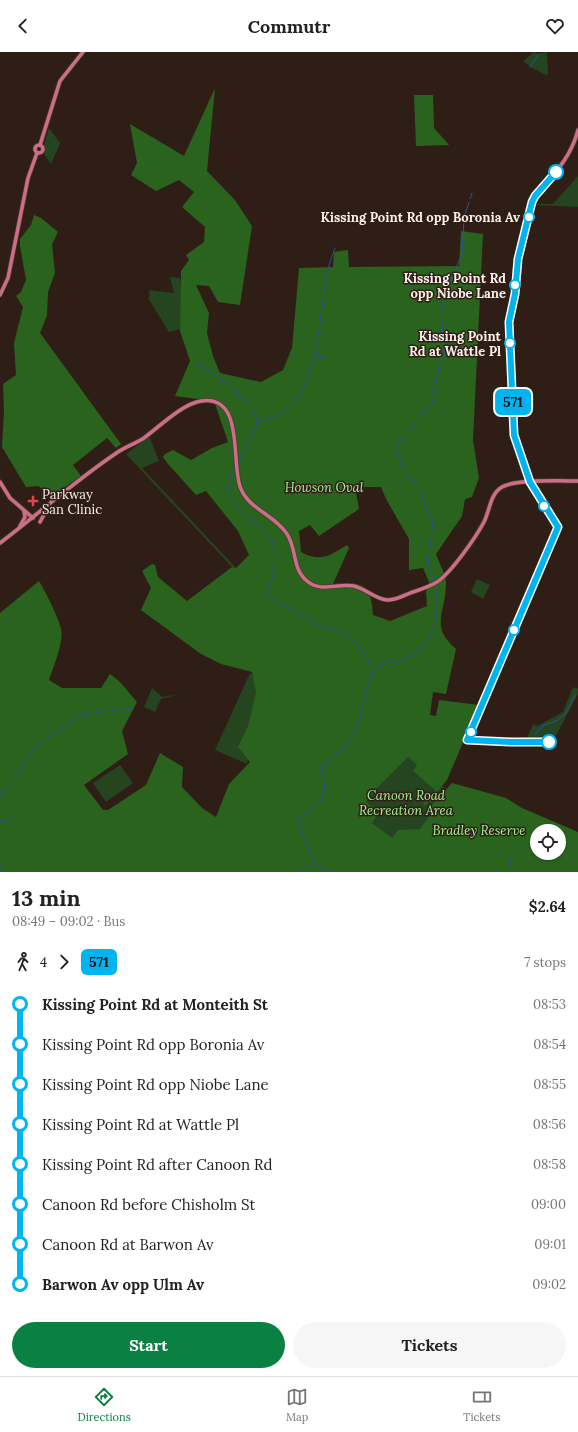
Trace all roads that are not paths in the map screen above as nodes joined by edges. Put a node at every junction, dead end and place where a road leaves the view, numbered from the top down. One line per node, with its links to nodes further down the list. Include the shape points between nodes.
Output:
1 (83, 52): 3 (main road, via 60,80 40,145 43,150 37,153 28,178 8,278)
2 (578, 130): 6 (main road, via 565,161 532,202 518,259 509,322 514,440)
3 (0, 295)
4 (578, 481): 6 (main road)
5 (0, 482): 8 (main road, via 8,496)
6 (530, 482): 7 (main road, via 507,484 496,491 482,526 450,570 438,581 400,598 388,600 353,586 320,588 304,579 298,570 286,532 249,502 241,490 232,422 224,408 211,402 199,401 188,405 138,442 114,454)
7 (53, 503): 9 (main road); 10 (main road, via 42,514)
8 (24, 510): 9 (main road); 11 (main road, via 24,519)
9 (33, 518): 11 (main road)
10 (40, 522)
11 (15, 531): 12 (main road)
12 (0, 543)

